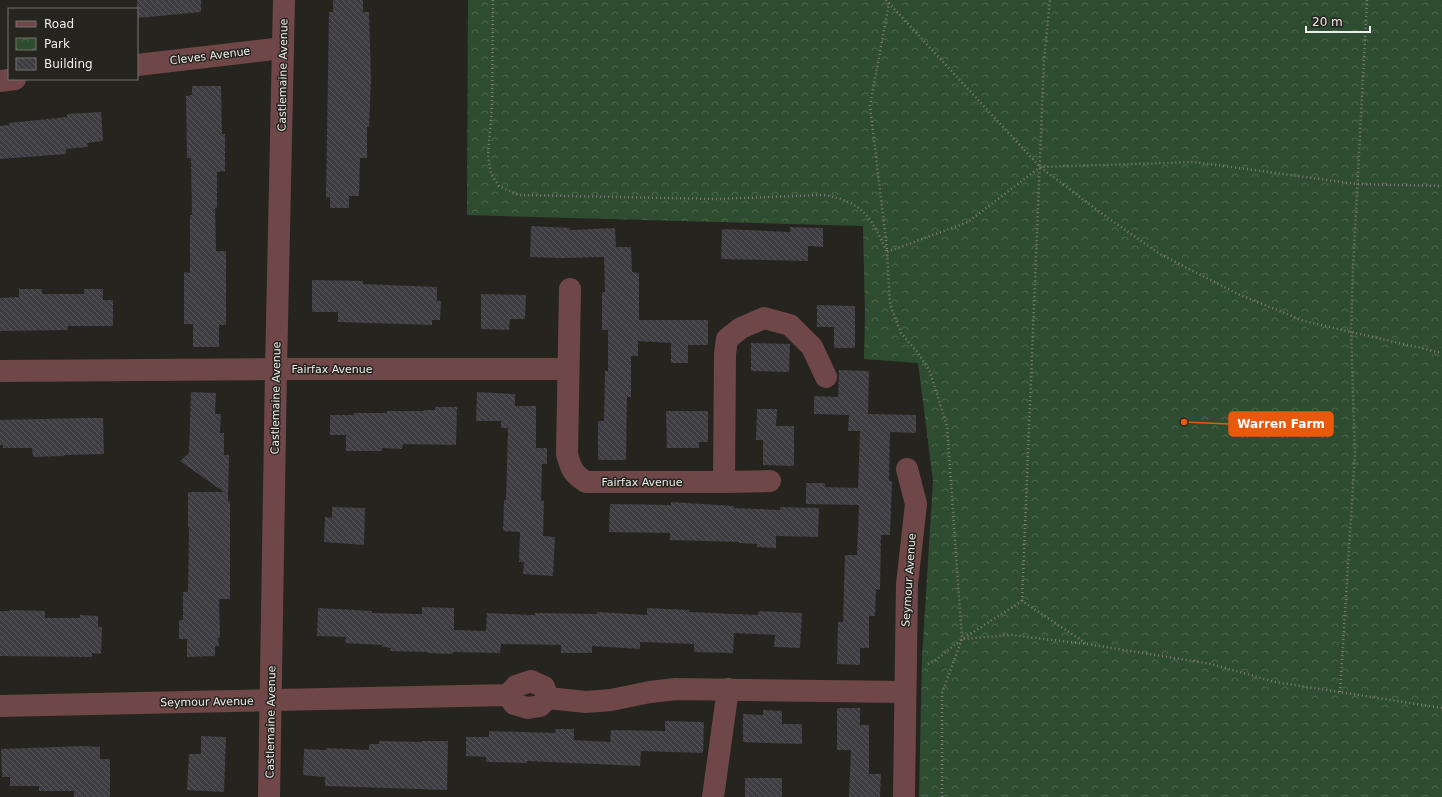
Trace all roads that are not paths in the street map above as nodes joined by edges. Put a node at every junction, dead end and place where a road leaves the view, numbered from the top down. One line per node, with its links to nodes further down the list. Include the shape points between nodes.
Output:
1 (284, 0): 2 (street, Castlemaine Avenue)
2 (283, 48): 3 (street, Cleves Avenue); 6 (street, Castlemaine Avenue)
3 (138, 65)
4 (570, 289): 5 (street, Fairfax Avenue)
5 (568, 368): 6 (street, Fairfax Avenue); 11 (street, Fairfax Avenue, via 567,454 570,467 576,476 586,482)
6 (276, 369): 7 (street, Fairfax Avenue); 14 (street, Castlemaine Avenue)
7 (0, 371)
8 (826, 377): 11 (street, via 812,347 790,325 764,318 741,328 727,339)
9 (907, 469): 13 (street, Seymour Avenue, via 916,504 907,584)
10 (770, 481): 11 (street, Fairfax Avenue)
11 (724, 482)
12 (728, 689): 13 (street, Seymour Avenue); 14 (street, Seymour Avenue, via 676,688 586,702 548,698 544,687 531,681 516,686 508,695); 18 (street)
13 (905, 692): 16 (street, Seymour Avenue)
14 (272, 700): 15 (street, Seymour Avenue); 17 (street, Castlemaine Avenue)
15 (0, 705)
16 (904, 795)
17 (270, 797)
18 (713, 797)

